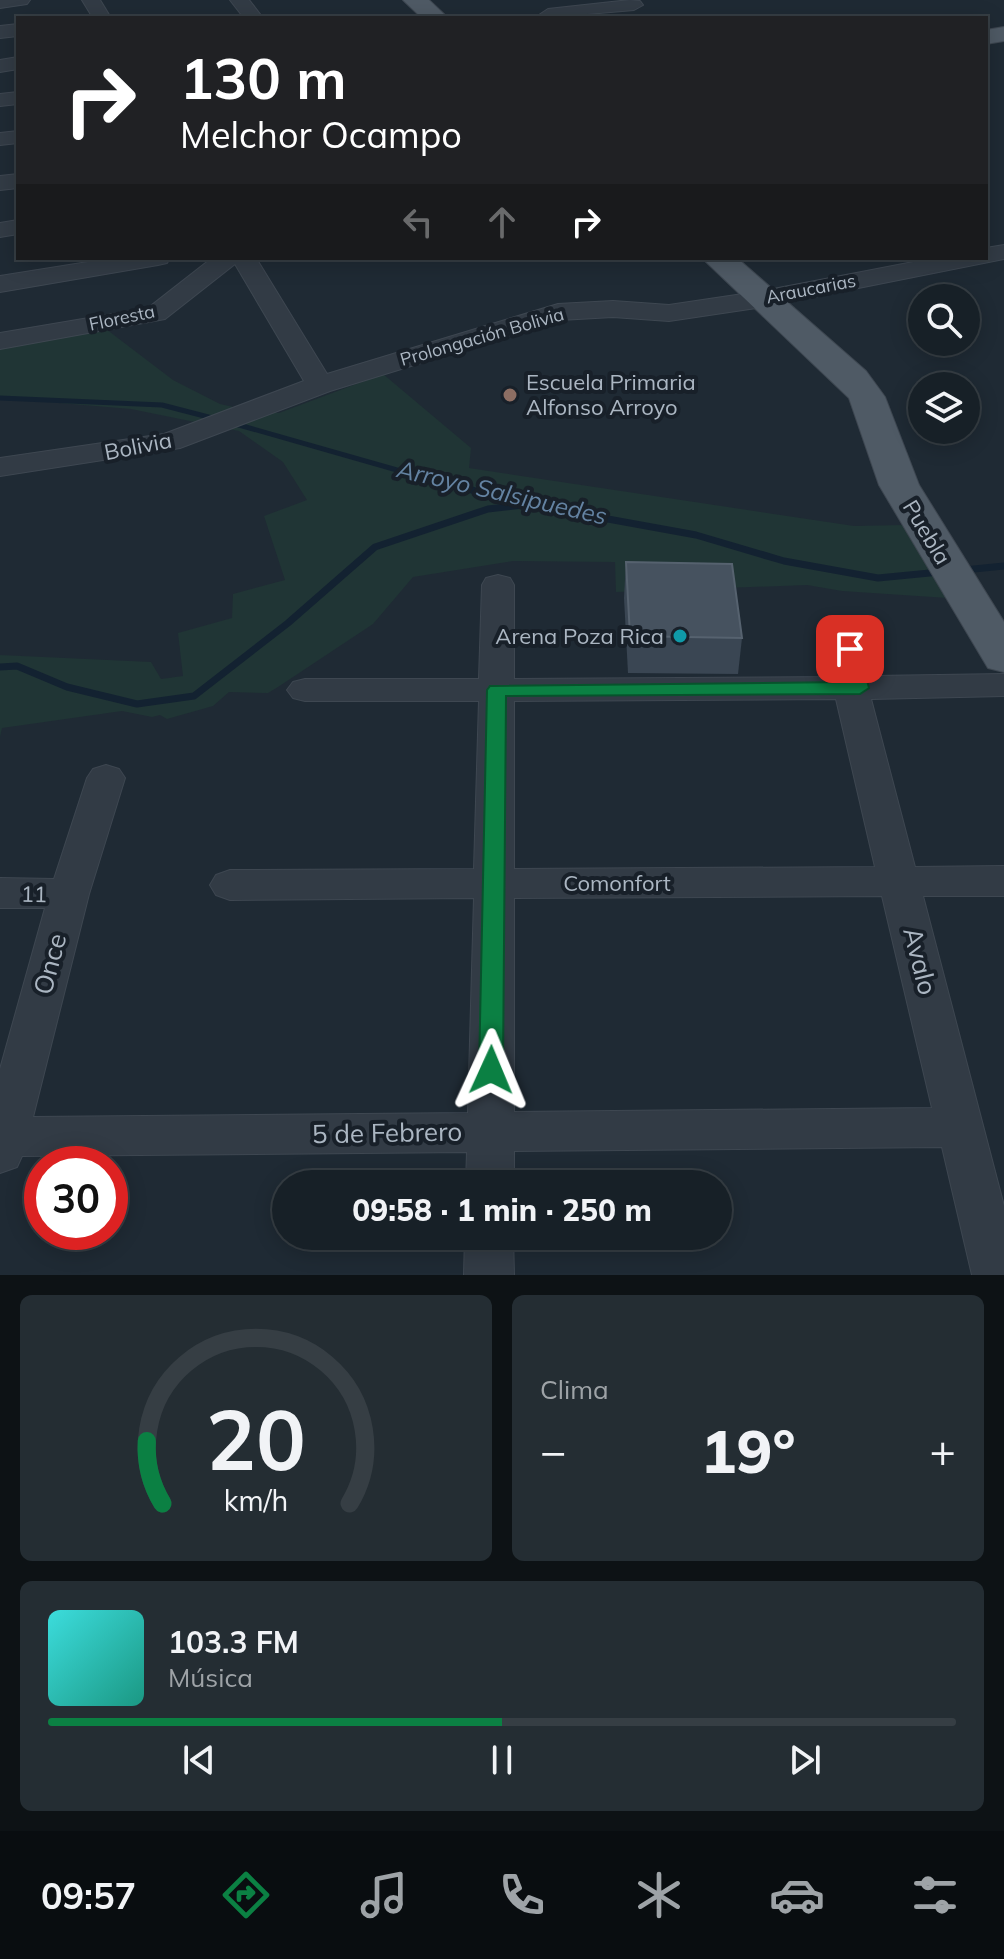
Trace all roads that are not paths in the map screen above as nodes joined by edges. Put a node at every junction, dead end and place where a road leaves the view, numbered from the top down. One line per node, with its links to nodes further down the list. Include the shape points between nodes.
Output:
1 (21, 0): 7 (street)
2 (239, 0): 8 (street)
3 (399, 0): 9 (main road)
4 (415, 0): 10 (main road)
5 (529, 0): 11 (street)
6 (642, 2): 11 (street); 12 (street)
7 (0, 3)
8 (252, 16)
9 (418, 16)
10 (434, 16)
11 (551, 16)
12 (612, 16)
13 (146, 260): 19 (street)
14 (224, 260): 21 (street, Floresta, via 156,314)
15 (245, 260): 22 (street)
16 (700, 260): 20 (main road, Puebla)
17 (720, 260): 20 (main road, Puebla)
18 (962, 260): 20 (street, Araucarias)
19 (0, 284)
20 (754, 300): 22 (street, Prolongación Bolivia, via 669,313 558,312); 26 (main road, Puebla, via 834,377 867,397 899,485)
21 (0, 341)
22 (320, 385): 23 (street, Prolongación Bolivia)
23 (271, 403): 24 (street, Bolivia, via 135,450)
24 (0, 467)
25 (498, 585): 30 (street)
26 (1004, 658)
27 (855, 668): 28 (street); 30 (street); 33 (street, Avalo, via 853,698)
28 (1004, 685)
29 (305, 690): 30 (street)
30 (496, 690): 34 (street)
31 (106, 778): 37 (street, Once)
32 (1004, 881): 33 (street, Comonfort)
33 (901, 882): 34 (street, Comonfort); 38 (street, Avalo)
34 (494, 884): 35 (street, Comonfort); 39 (street)
35 (230, 885)
36 (0, 893): 37 (street, 11)
37 (69, 894): 40 (street, Once)
38 (961, 1127): 39 (street, 5 de Febrero); 44 (street, Avalo)
39 (491, 1132): 40 (street, 5 de Febrero); 41 (street)
40 (2, 1145)
41 (490, 1170)
42 (489, 1250): 43 (street)
43 (489, 1275)
44 (997, 1275)

